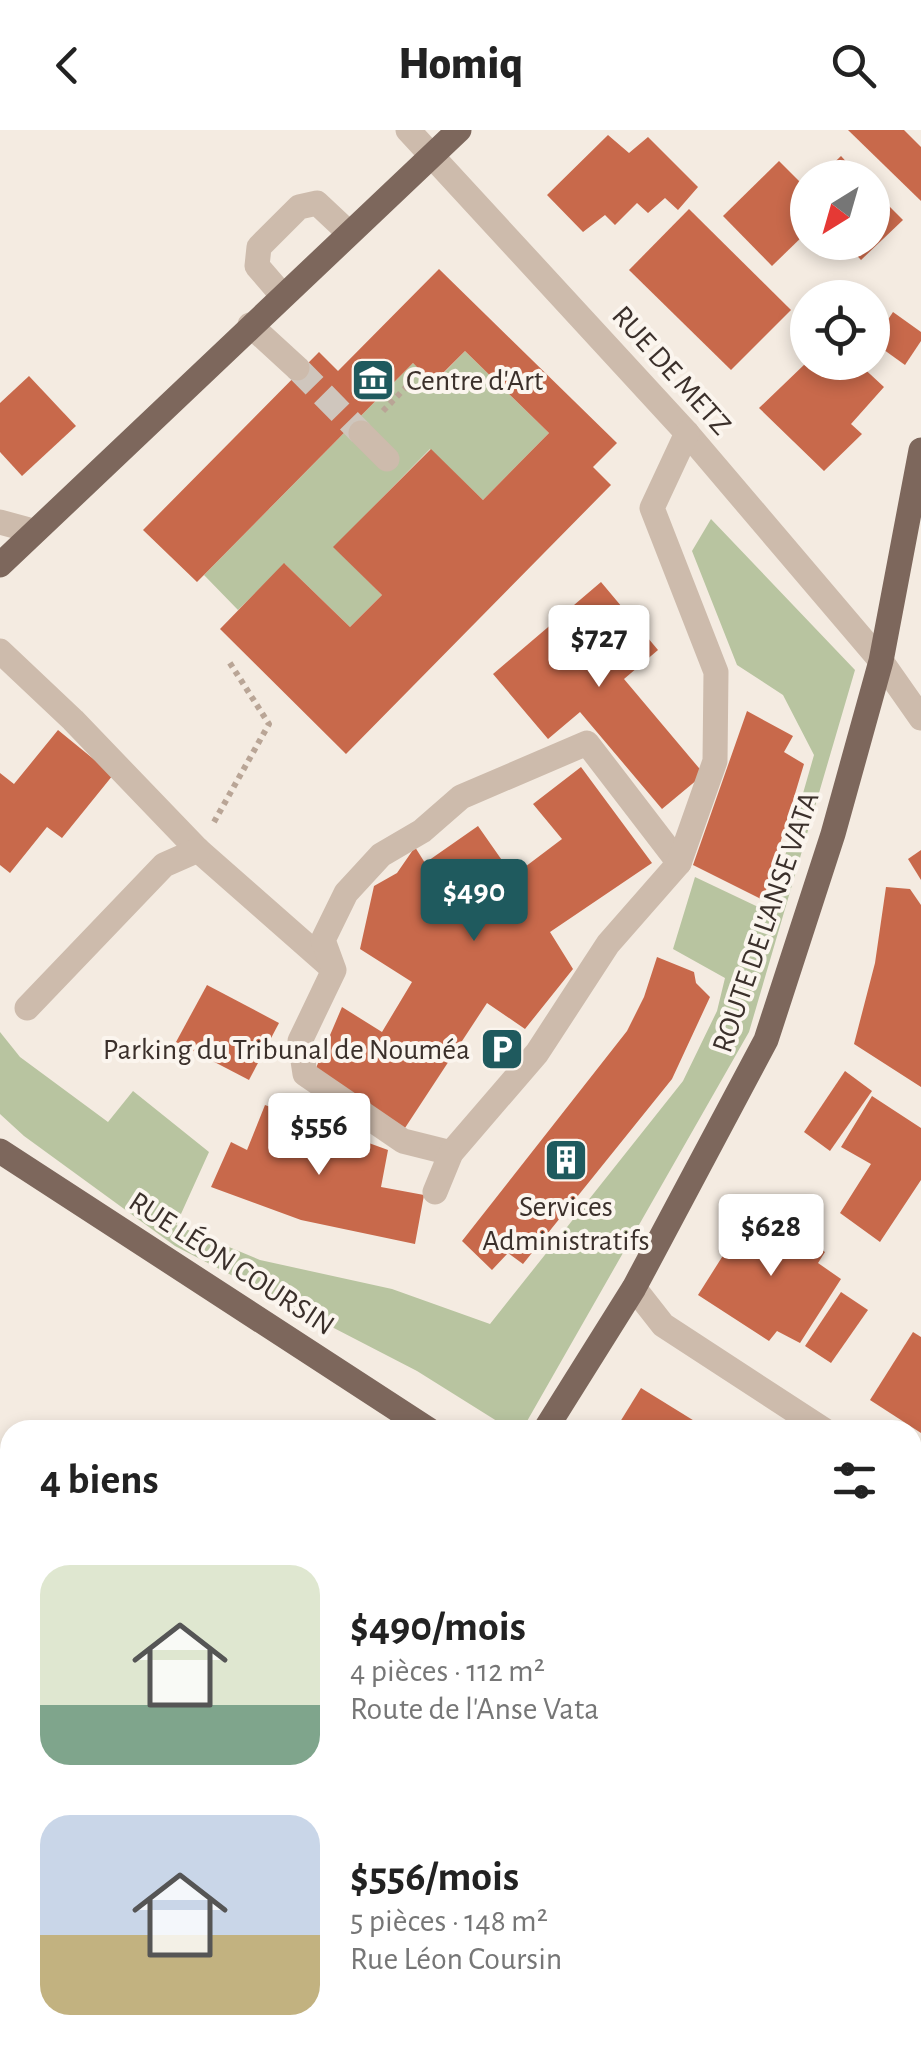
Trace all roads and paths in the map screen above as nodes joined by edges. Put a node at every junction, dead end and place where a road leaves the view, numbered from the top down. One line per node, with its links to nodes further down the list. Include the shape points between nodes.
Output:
1 (408, 130): 3 (street, RUE DE METZ)
2 (459, 130): 3 (main road)
3 (431, 156): 4 (main road); 9 (street, RUE DE METZ)
4 (349, 233): 5 (main road); 5 (street, via 317,202 299,208 258,246 257,266)
5 (282, 295): 6 (main road)
6 (250, 325): 7 (street); 13 (main road)
7 (297, 368)
8 (362, 433): 11 (street)
9 (687, 433): 17 (street, RUE DE METZ); 20 (street, via 652,508 716,672 715,761)
10 (921, 450): 17 (main road, ROUTE DE L'ANSE VATA)
11 (388, 459)
12 (0, 522): 13 (street)
13 (33, 531): 14 (main road)
14 (0, 565)
15 (0, 651): 19 (street)
16 (228, 660): 19 (path, via 269,724)
17 (881, 661): 18 (street, RUE DE METZ); 26 (main road, ROUTE DE L'ANSE VATA, via 766,1040)
18 (921, 718)
19 (198, 850): 21 (street); 22 (street, via 164,865)
20 (679, 863): 21 (street, via 587,743 461,797 381,855 346,892 323,940); 24 (street, via 608,944 536,1052)
21 (334, 970): 24 (street, via 300,1041 305,1074 404,1141)
22 (27, 1008)
23 (0, 1151): 27 (main road, RUE LÉON COURSIN)
24 (451, 1153): 25 (street)
25 (435, 1192)
26 (634, 1288): 28 (main road, ROUTE DE L'ANSE VATA); 29 (street, via 663,1325)
27 (414, 1420)
28 (552, 1420)
29 (809, 1420)

